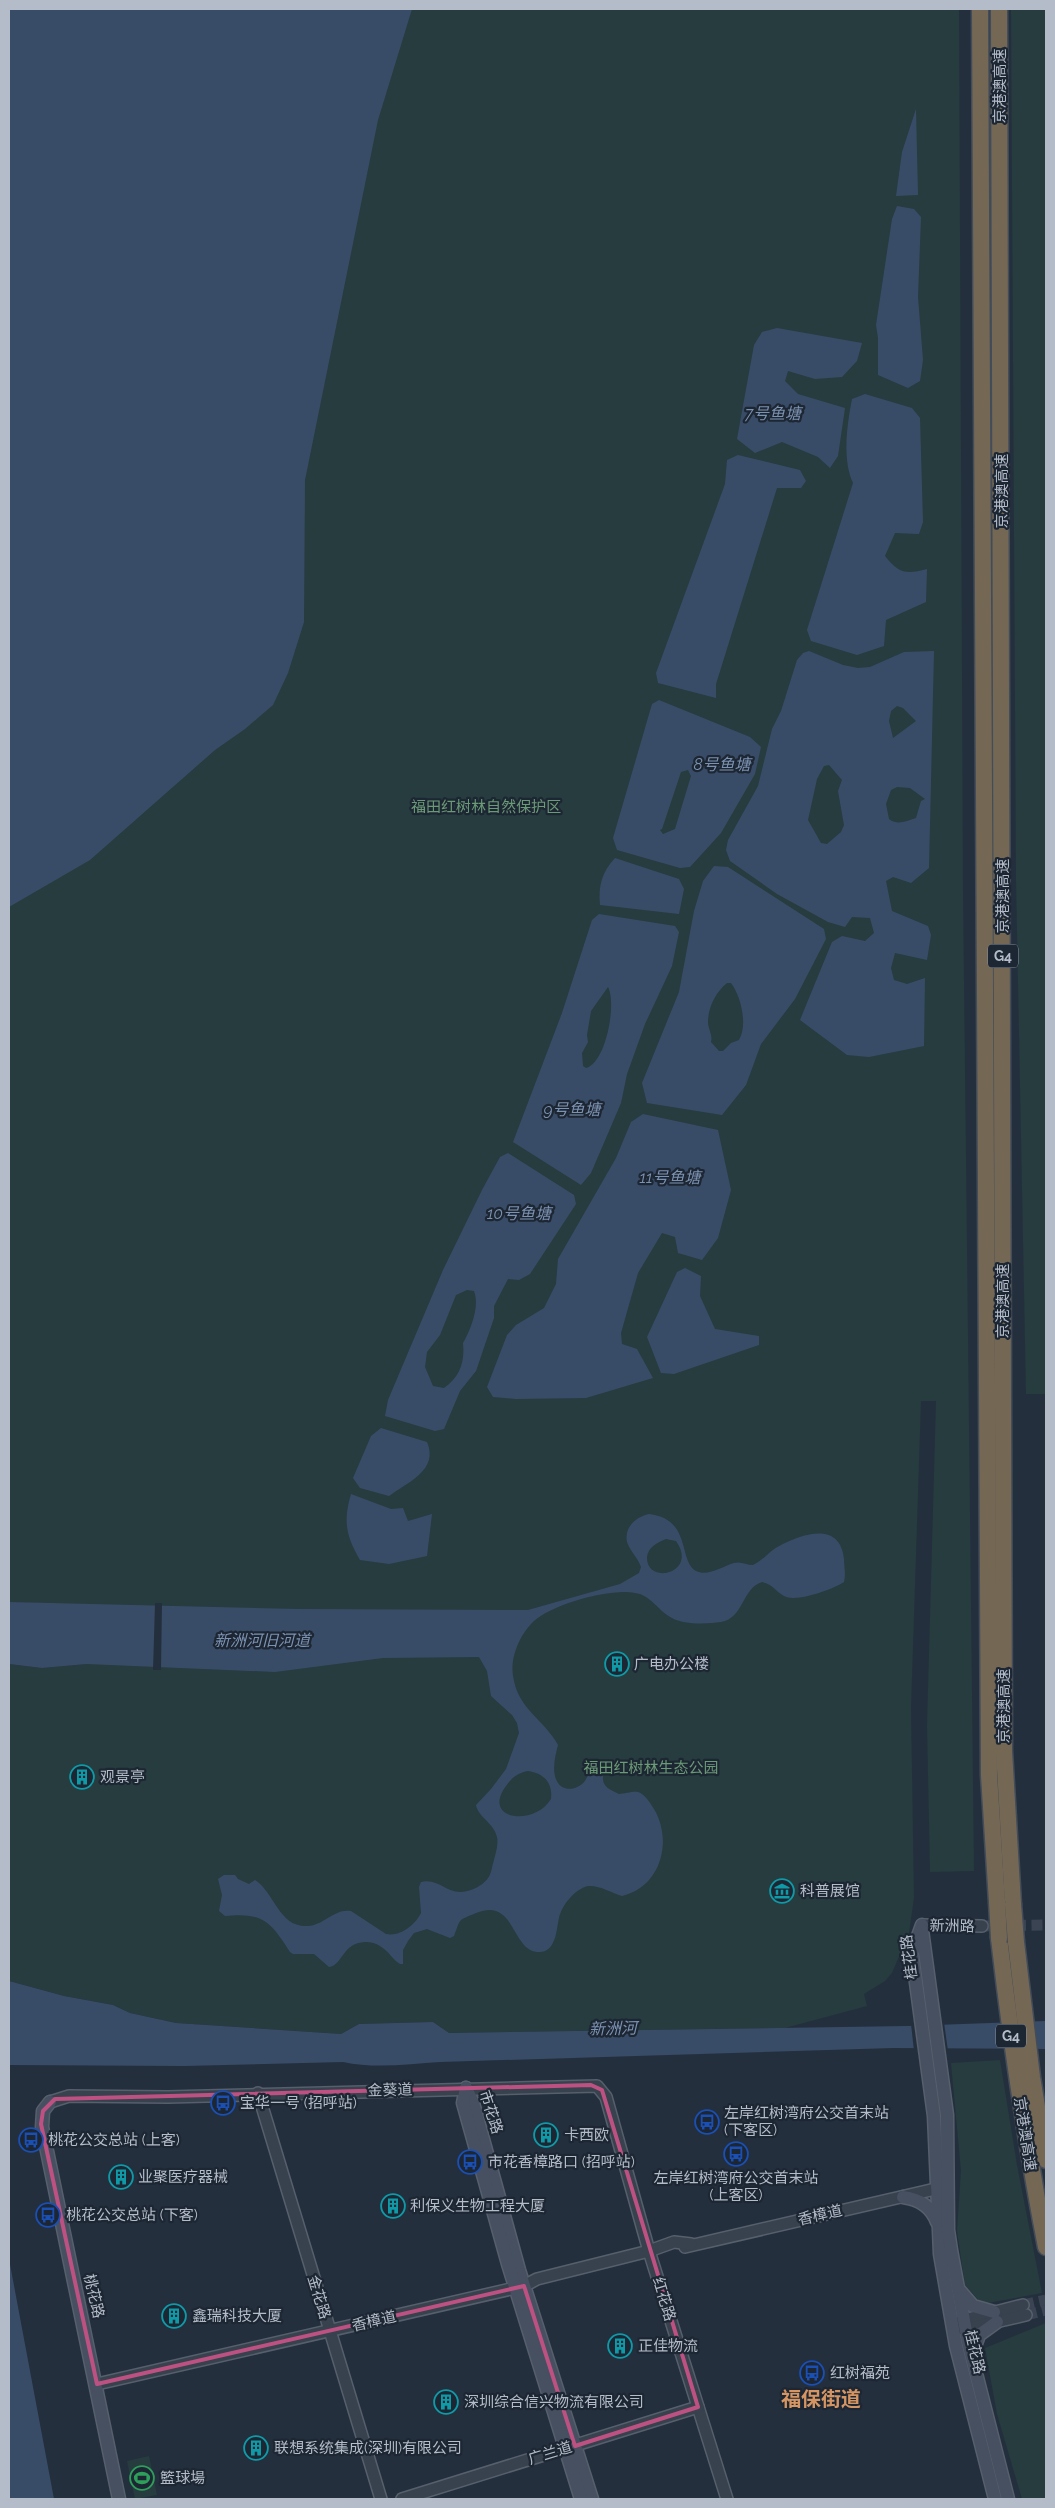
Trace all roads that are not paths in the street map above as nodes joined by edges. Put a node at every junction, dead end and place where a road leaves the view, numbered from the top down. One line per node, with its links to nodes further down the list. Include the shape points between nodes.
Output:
1 (980, 9): 3 (highway, 京港澳高速 / G4, via 988,1776)
2 (999, 9): 3 (highway, 京港澳高速 / G4)
3 (1005, 1903): 7 (highway, G4, bridge, via 1016,1942); 7 (highway, G4, bridge, via 1000,1938)
4 (922, 1925): 5 (street, 新洲路); 6 (main road, 桂花路)
5 (982, 1926)
6 (922, 1987): 14 (main road, 桂花路, via 929,2085); 14 (main road, 桂花路, via 943,2083 948,2124)
7 (1013, 1992): 8 (highway, G4)
8 (1024, 2078): 13 (highway, 京港澳高速 / G4); 17 (highway, 京港澳高速 / G4, via 1030,2165)
9 (466, 2088): 10 (street, 金葵道); 11 (street, 金葵道, via 591,2085 602,2090); 20 (main road, 市花路, via 463,2103)
10 (258, 2094): 12 (street, 金葵道, via 69,2096); 25 (street, 金花路)
11 (606, 2097): 18 (street, 红花路)
12 (50, 2102): 27 (main road, 桃花路, via 43,2111 42,2127)
13 (1046, 2160)
14 (942, 2188): 15 (street, 香樟道); 16 (main road, 桂花路); 19 (main road, 桂花路)
15 (903, 2197): 16 (main road, via 926,2205); 18 (street, 香樟道, via 659,2253)
16 (938, 2224): 24 (main road, 桂花路)
17 (1046, 2247)
18 (649, 2251): 20 (street, 香樟道, via 537,2279); 28 (street, 红花路)
19 (958, 2286): 22 (main road, via 973,2306); 23 (main road, 桂花路)
20 (520, 2287): 25 (street, 香樟道); 29 (main road, 市花路)
21 (1025, 2310): 22 (street)
22 (996, 2317): 23 (street); 26 (main road, via 979,2335)
23 (964, 2324): 24 (street); 26 (main road, 桂花路)
24 (952, 2326): 36 (main road, 桂花路)
25 (329, 2331): 27 (street, 香樟道); 31 (street, 金花路)
26 (972, 2357): 37 (main road, 桂花路)
27 (97, 2384): 30 (main road, 桃花路)
28 (698, 2407): 29 (street, 广兰道); 35 (street, 红花路)
29 (570, 2447): 32 (street, 广兰道); 33 (main road, 市花路); 34 (main road, 市花路)
30 (119, 2499)
31 (381, 2499)
32 (402, 2499)
33 (581, 2499)
34 (592, 2499)
35 (727, 2499)
36 (995, 2499)
37 (1008, 2499)

